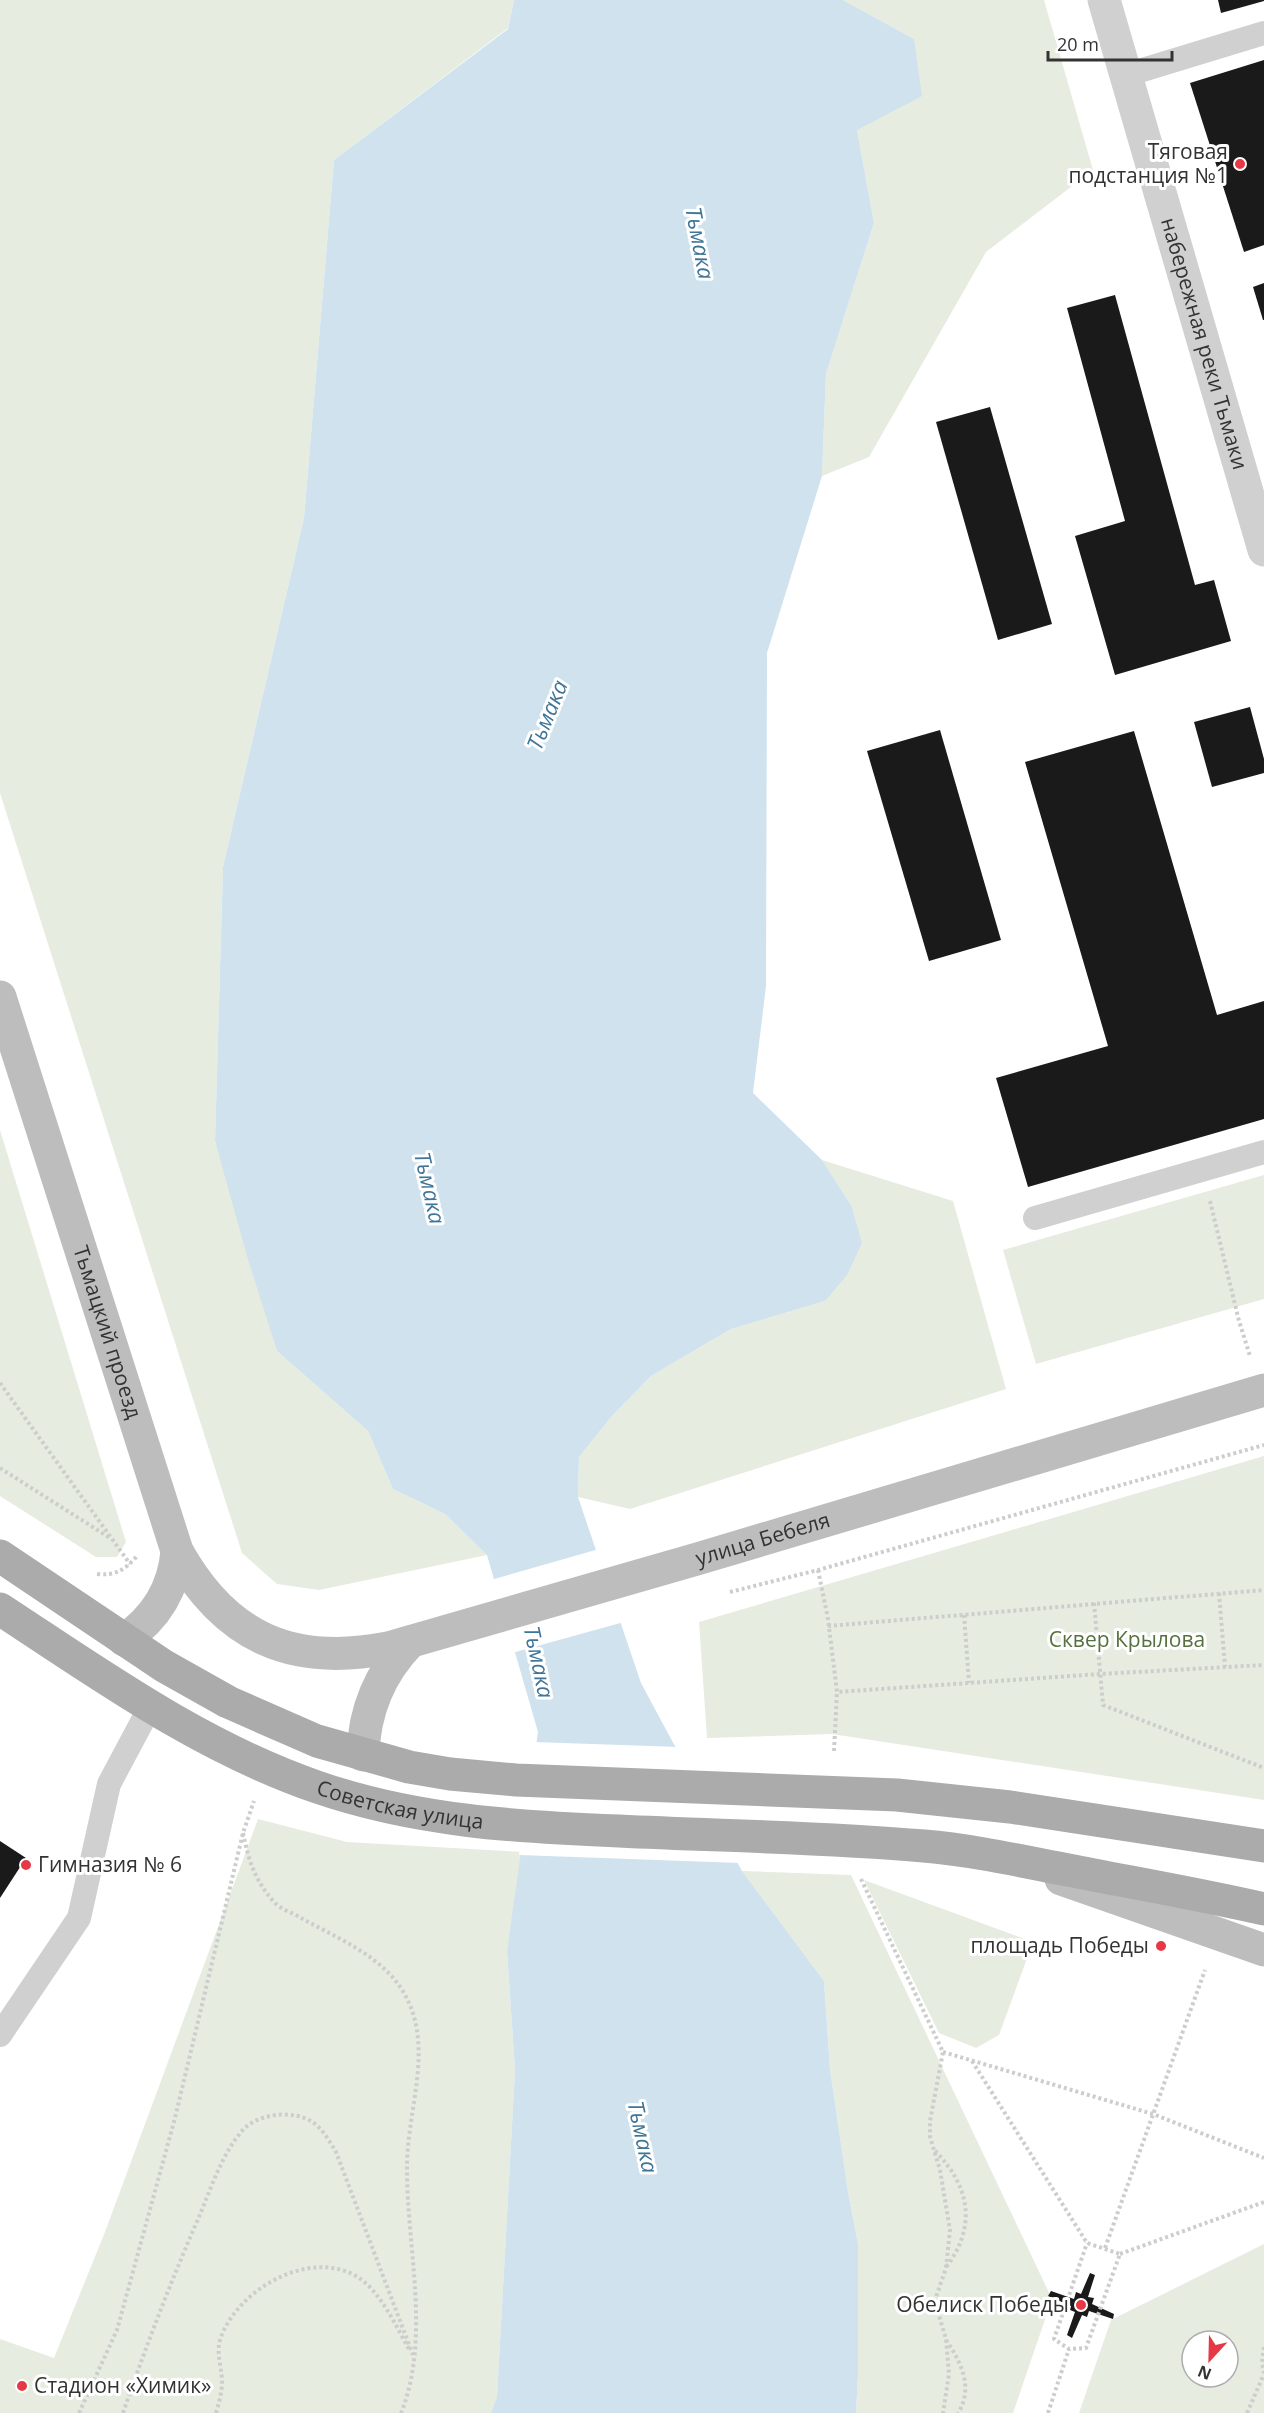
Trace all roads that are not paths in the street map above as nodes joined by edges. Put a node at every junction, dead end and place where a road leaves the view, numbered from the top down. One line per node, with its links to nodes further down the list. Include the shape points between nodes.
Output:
1 (1104, 0): 3 (street, набережная реки Тьмаки)
2 (1264, 33): 3 (lane)
3 (1126, 75): 4 (street, набережная реки Тьмаки)
4 (1256, 492): 5 (street, набережная реки Тьмаки)
5 (1264, 550)
6 (0, 997): 10 (street, Тьмацкий проезд)
7 (1264, 1152): 8 (lane)
8 (1035, 1218)
9 (1262, 1391): 15 (street, улица Бебеля)
10 (177, 1551): 13 (street, Тьмацкий проезд, via 209,1598); 14 (street, via 165,1598 147,1621)
11 (0, 1556): 14 (main road, Советская улица)
12 (0, 1609): 16 (main road, Советская улица)
13 (261, 1637): 15 (street, улица Бебеля, via 296,1650 333,1655 363,1653)
14 (124, 1640): 17 (main road, Советская улица, via 228,1702 294,1732)
15 (410, 1642): 17 (street, via 392,1663 376,1692 366,1723)
16 (150, 1707): 19 (main road, Советская улица, via 261,1766 320,1788 451,1820 927,1846); 22 (lane, via 109,1784 79,1918)
17 (363, 1755): 18 (main road, Советская улица, via 450,1774 516,1780 897,1795)
18 (1264, 1846)
19 (999, 1857): 20 (main road); 21 (street)
20 (1264, 1909)
21 (1264, 1950)
22 (0, 2035)

